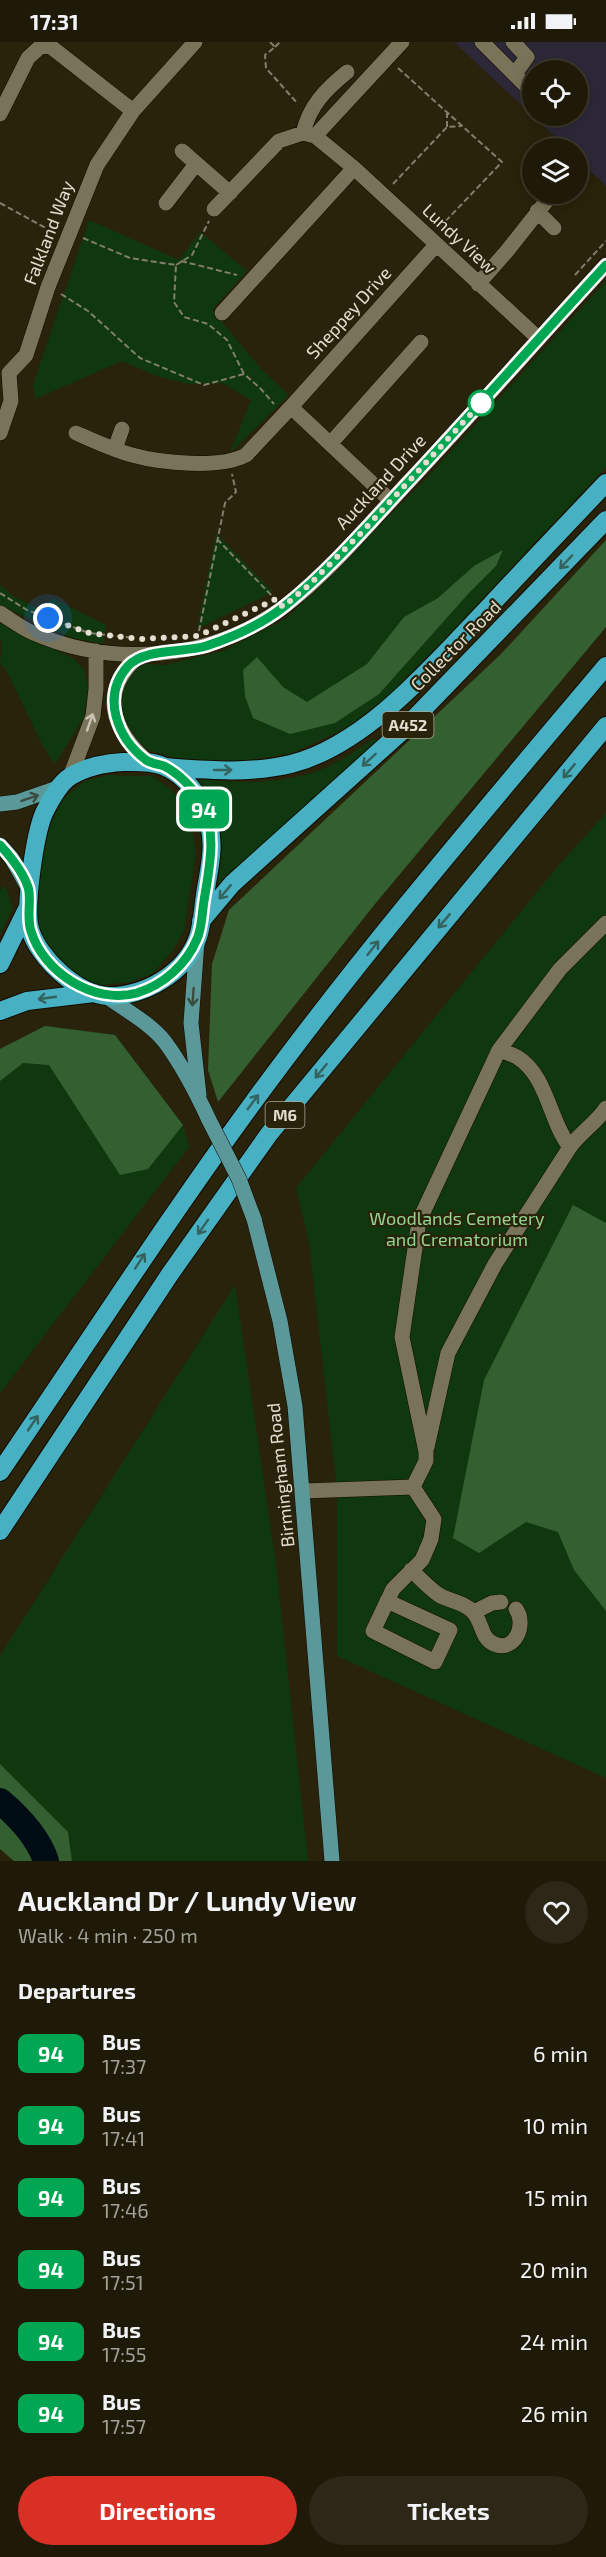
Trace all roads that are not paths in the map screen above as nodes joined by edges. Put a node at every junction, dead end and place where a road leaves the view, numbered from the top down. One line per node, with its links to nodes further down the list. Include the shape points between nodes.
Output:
1 (195, 42): 8 (street, Falkland Way)
2 (402, 42): 10 (street)
3 (513, 42): 6 (street, via 527,57)
4 (492, 45): 6 (street)
5 (347, 72): 10 (street, via 325,90 308,115)
6 (515, 74): 7 (street)
7 (522, 81)
8 (133, 111): 9 (street, via 50,46 40,47 28,58); 26 (street, Falkland Way, via 98,165 48,287 26,355)
9 (0, 114)
10 (309, 134): 13 (street, Lundy View); 14 (street, via 279,141)
11 (182, 151): 12 (street)
12 (196, 164): 14 (street); 15 (street)
13 (354, 168): 20 (street, Lundy View); 23 (street)
14 (230, 193): 17 (street)
15 (166, 203)
16 (543, 204): 18 (street)
17 (214, 209)
18 (537, 211): 19 (street); 22 (street)
19 (554, 228)
20 (432, 242): 22 (street, Lundy View); 27 (street, Sheppey Drive)
21 (606, 265): 24 (street, Auckland Drive)
22 (478, 284): 24 (street, Lundy View)
23 (222, 313)
24 (538, 338): 34 (street, Auckland Drive)
25 (421, 342): 31 (street)
26 (5, 372): 29 (street, Falkland Way, via 11,401)
27 (287, 411): 31 (street); 32 (street, Sheppey Drive, via 246,455 230,462 185,462 133,456)
28 (122, 429): 32 (street)
29 (0, 433)
30 (76, 433): 32 (street)
31 (330, 444): 34 (street)
32 (115, 449)
33 (606, 483): 41 (highway, Collector Road / A452, one-way to 33, via 261,770 293,763 358,732 446,652)
34 (391, 501): 38 (street, Auckland Drive, via 283,607 227,637 196,648)
35 (606, 520): 48 (highway, Collector Road / A452, one-way to 48, via 402,731 232,884)
36 (0, 613): 37 (street, Auckland Drive, via 48,639)
37 (96, 651): 38 (street, Auckland Drive); 42 (street, one-way to 37, via 93,716)
38 (140, 655): 41 (street, via 119,678 113,707 123,735 133,748)
39 (606, 666): 57 (highway, M6, one-way to 39, via 146,1252 253,1102 420,888)
40 (606, 726): 60 (highway, M6, one-way to 60, via 269,1134 170,1274)
41 (157, 765): 42 (highway, A452, via 110,763); 48 (highway, A452, via 189,785 202,803 209,827 212,854)
42 (65, 782): 43 (main road, one-way to 42, via 17,802); 45 (highway, via 44,814)
43 (0, 804)
44 (0, 844): 45 (main road)
45 (30, 889): 46 (highway)
46 (28, 909): 49 (highway); 50 (highway, via 35,943 50,964 71,981)
47 (606, 923): 52 (street, via 560,969)
48 (199, 930): 50 (highway, A452, via 178,969 160,982 140,992); 53 (main road, Birmingham Road, one-way to 53, via 191,1023)
49 (0, 964)
50 (101, 995): 51 (highway, A452, one-way to 51, via 27,1000); 53 (main road, Birmingham Road, via 140,1020 164,1042)
51 (0, 1011)
52 (499, 1050): 55 (street, via 517,1056 534,1073 559,1134); 56 (street, via 419,1221 402,1337)
53 (200, 1101): 59 (main road, Birmingham Road, bridge, via 239,1179 254,1219 280,1321 295,1406)
54 (606, 1108): 55 (street)
55 (570, 1147): 56 (street, via 495,1264 448,1353)
56 (426, 1452): 58 (street, via 426,1461)
57 (0, 1472)
58 (413, 1487): 59 (street); 61 (street, via 434,1519 422,1560)
59 (303, 1491): 66 (main road, Birmingham Road)
60 (0, 1531)
61 (411, 1570): 62 (street); 65 (street, via 439,1594)
62 (387, 1601): 62 (street, via 373,1631 435,1662 450,1630)
63 (501, 1602): 65 (street)
64 (516, 1609): 65 (street, via 521,1626 515,1640 498,1646 488,1642)
65 (474, 1612)
66 (332, 1861)

